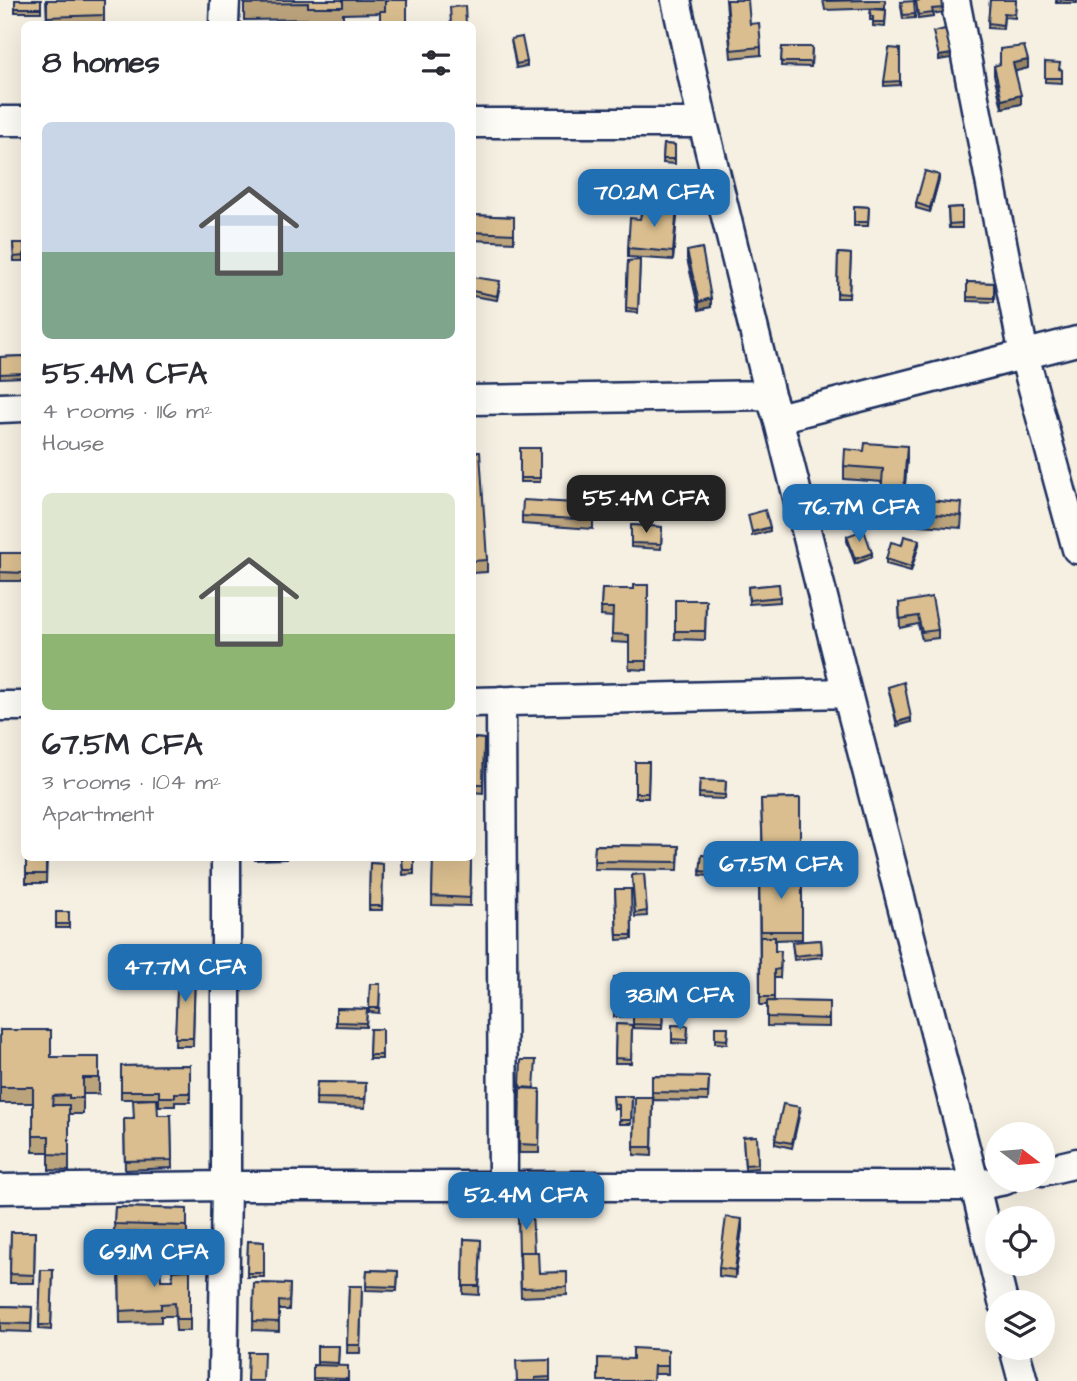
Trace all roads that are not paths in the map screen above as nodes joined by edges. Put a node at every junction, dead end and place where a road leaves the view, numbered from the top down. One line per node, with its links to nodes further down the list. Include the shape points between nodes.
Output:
1 (225, 0): 4 (street)
2 (676, 0): 8 (street)
3 (955, 0): 10 (street)
4 (224, 21)
5 (0, 121): 6 (street)
6 (21, 121)
7 (476, 123): 8 (street)
8 (703, 123): 13 (street)
9 (1077, 341): 10 (street)
10 (1024, 355): 13 (street); 15 (street)
11 (476, 400): 13 (street)
12 (21, 407): 14 (street)
13 (774, 407): 16 (street)
14 (0, 408)
15 (1077, 549)
16 (847, 693): 17 (street); 27 (street)
17 (501, 701): 18 (street); 25 (street)
18 (476, 702)
19 (0, 706): 20 (street)
20 (21, 706)
21 (226, 861): 26 (street)
22 (1077, 1163): 23 (street)
23 (1055, 1168)
24 (985, 1184): 27 (street)
25 (503, 1185): 26 (street); 27 (street)
26 (226, 1186): 28 (street); 31 (street)
27 (975, 1186): 29 (street)
28 (0, 1189)
29 (1000, 1290)
30 (1017, 1360): 32 (street)
31 (223, 1381)
32 (1023, 1381)

